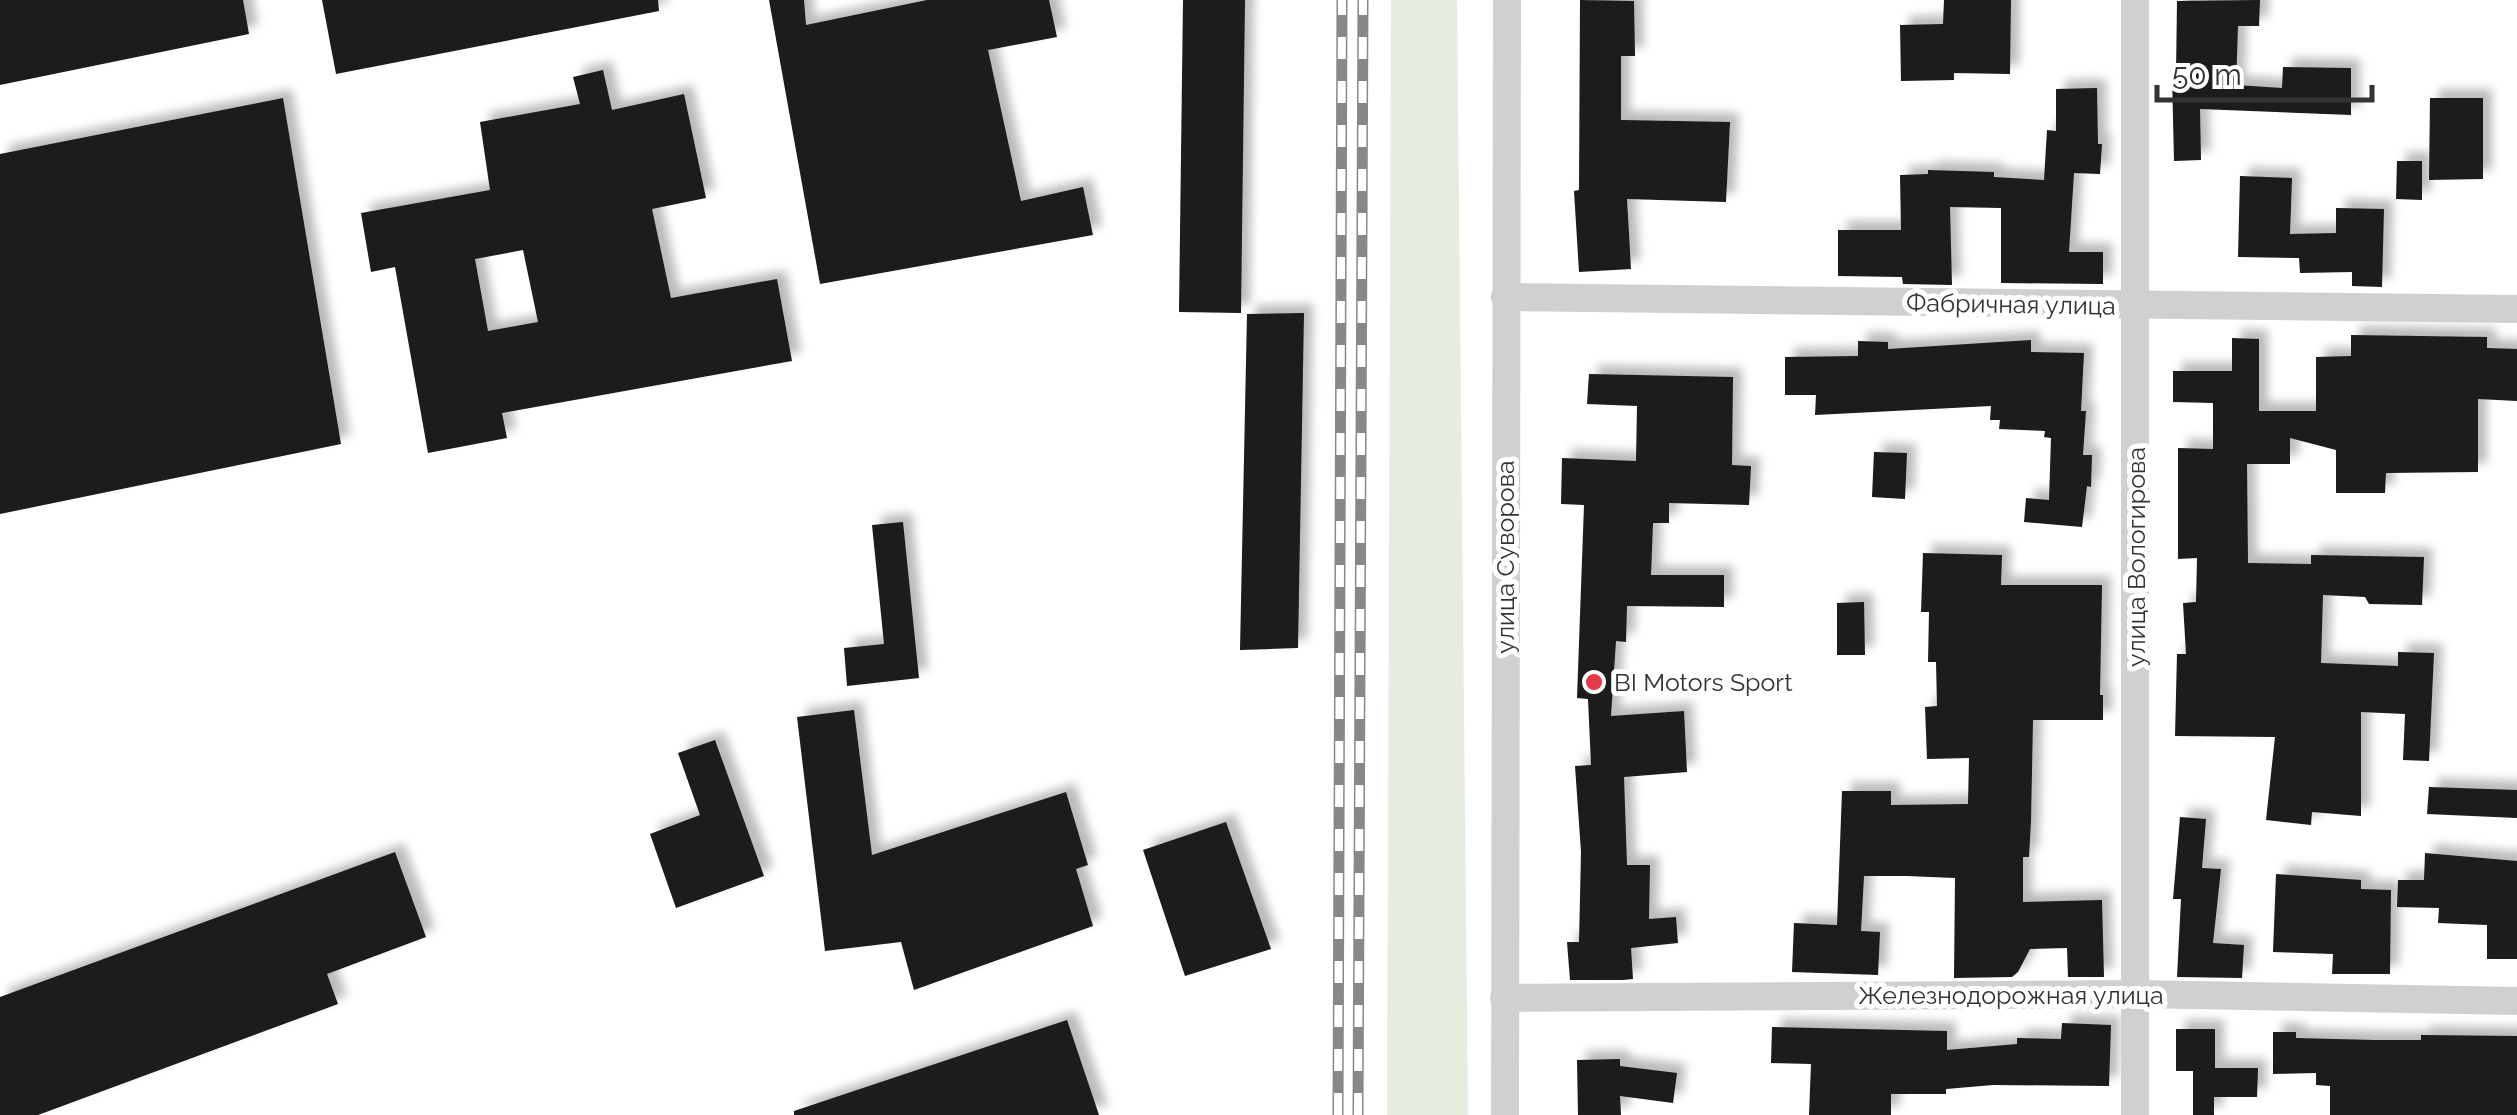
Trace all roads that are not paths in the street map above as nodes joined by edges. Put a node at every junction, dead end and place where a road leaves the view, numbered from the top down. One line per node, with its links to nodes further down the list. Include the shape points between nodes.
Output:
1 (1507, 0): 3 (street, улица Суворова)
2 (2135, 0): 4 (street, улица Вологирова)
3 (1505, 298): 4 (street, Фабричная улица); 7 (street, улица Суворова)
4 (2136, 306): 5 (street, Фабричная улица); 6 (street, улица Вологирова)
5 (2517, 308)
6 (2135, 994): 7 (street, Железнодорожная улица); 8 (street, Железнодорожная улица); 10 (street, улица Вологирова)
7 (1504, 998): 9 (street, улица Суворова)
8 (2517, 1001)
9 (1505, 1115)
10 (2135, 1115)

